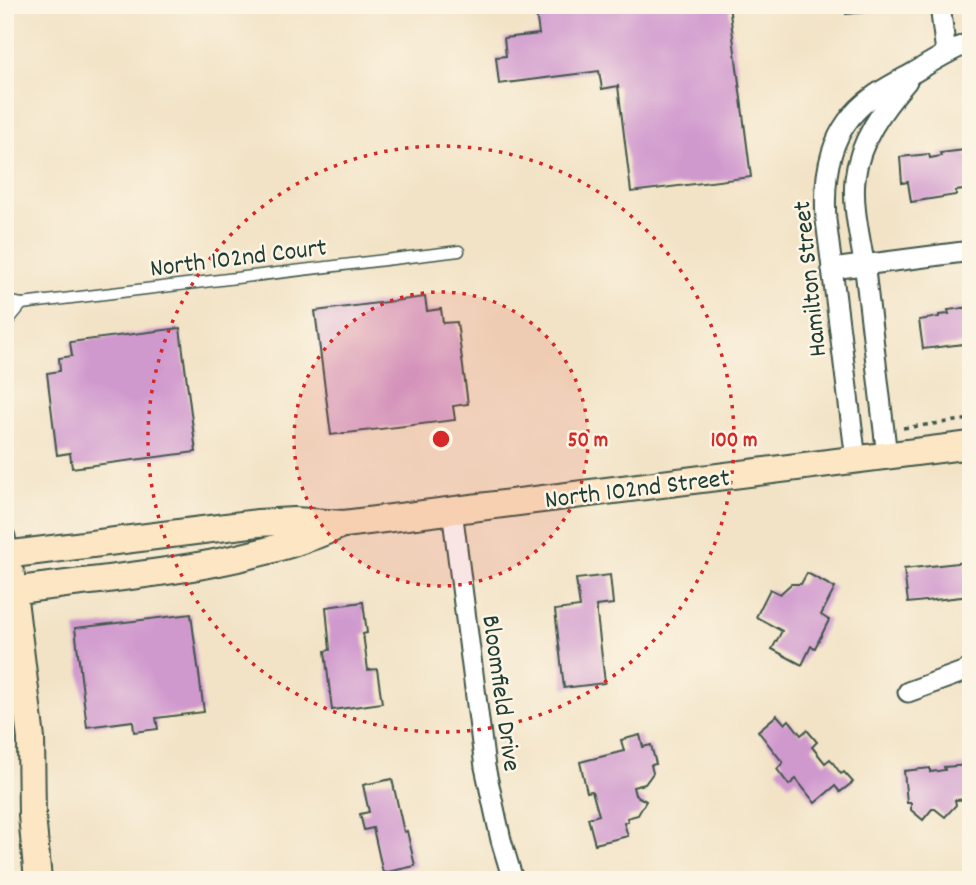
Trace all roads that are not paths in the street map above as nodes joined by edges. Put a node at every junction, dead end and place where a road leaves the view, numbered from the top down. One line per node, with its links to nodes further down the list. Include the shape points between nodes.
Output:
1 (940, 5): 3 (street)
2 (971, 42): 3 (street)
3 (946, 53): 4 (street)
4 (914, 72): 7 (street, Hamilton Street, via 886,106 860,155 855,193); 8 (street, Hamilton Street, via 859,108 835,142 824,191)
5 (459, 251): 10 (lane, North 102nd Court)
6 (971, 251): 7 (street)
7 (864, 264): 8 (street); 12 (street, Hamilton Street)
8 (832, 269): 14 (street, Hamilton Street)
9 (5, 301): 10 (lane, North 102nd Court)
10 (22, 304): 11 (lane)
11 (5, 325)
12 (886, 443): 13 (main road, North 102nd Street); 14 (main road, North 102nd Street)
13 (971, 445)
14 (856, 460): 15 (main road, North 102nd Street)
15 (452, 510): 16 (main road, North 102nd Street); 22 (street, Bloomfield Drive, via 485,767)
16 (344, 524): 17 (main road, North 102nd Street, via 258,523); 18 (main road, North 102nd Street, via 290,545 226,560)
17 (6, 549): 18 (main road)
18 (9, 592): 21 (main road, via 31,739)
19 (971, 669): 20 (street)
20 (908, 692)
21 (38, 880)
22 (513, 880)

